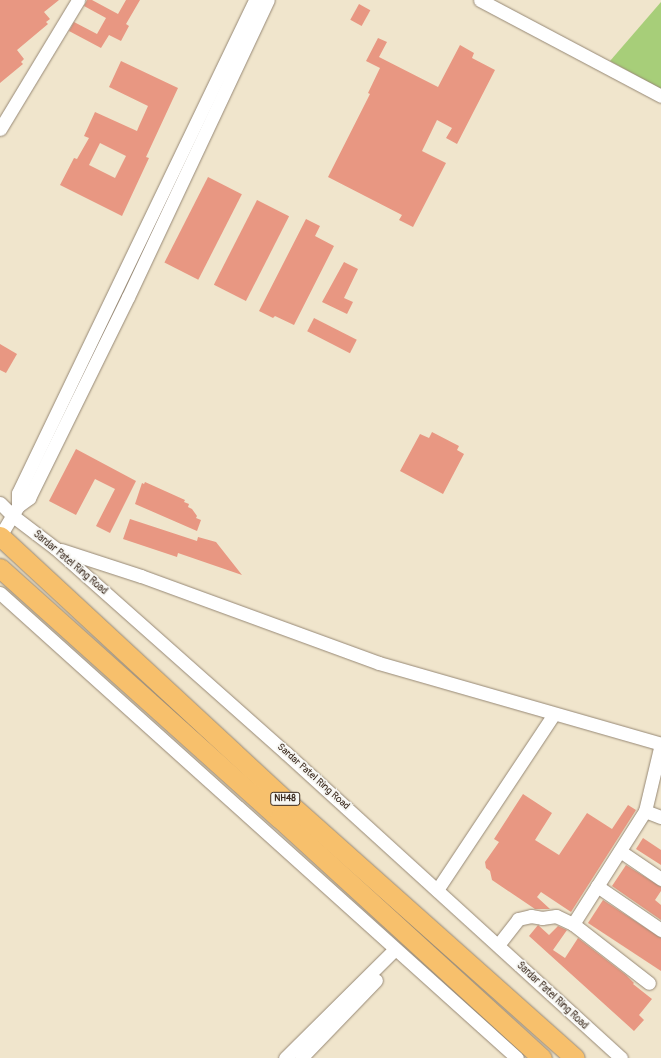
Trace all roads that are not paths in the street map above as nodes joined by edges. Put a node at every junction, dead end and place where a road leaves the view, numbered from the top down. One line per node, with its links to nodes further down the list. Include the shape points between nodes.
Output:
1 (78, 0): 6 (street)
2 (255, 0): 7 (street)
3 (268, 0): 8 (street)
4 (480, 0): 5 (street)
5 (661, 96)
6 (0, 129)
7 (172, 172): 8 (street); 10 (street, via 18,493)
8 (184, 177): 10 (street, via 29,498)
9 (0, 503): 10 (street, Sardar Patel Ring Road)
10 (15, 511): 11 (street); 12 (street, Sardar Patel Ring Road)
11 (0, 536): 17 (highway, NH48)
12 (55, 548): 15 (street, via 148,578 379,663); 23 (street, Sardar Patel Ring Road)
13 (0, 568): 17 (highway, NH48)
14 (0, 593): 27 (street)
15 (554, 714): 16 (street); 23 (street)
16 (661, 744): 18 (street)
17 (249, 778): 32 (highway, NH48); 33 (highway, NH48)
18 (645, 811): 19 (street); 20 (street)
19 (661, 817)
20 (620, 851): 21 (street); 22 (street)
21 (661, 879)
22 (597, 886): 24 (street); 25 (street)
23 (437, 890): 26 (street, Sardar Patel Ring Road)
24 (573, 924): 26 (street, via 556,916 518,919); 28 (street)
25 (661, 930)
26 (498, 946): 34 (street, Sardar Patel Ring Road)
27 (398, 952): 29 (street); 30 (street); 31 (street)
28 (649, 983)
29 (285, 1058)
30 (301, 1058)
31 (517, 1058)
32 (542, 1058)
33 (575, 1058)
34 (621, 1058)

